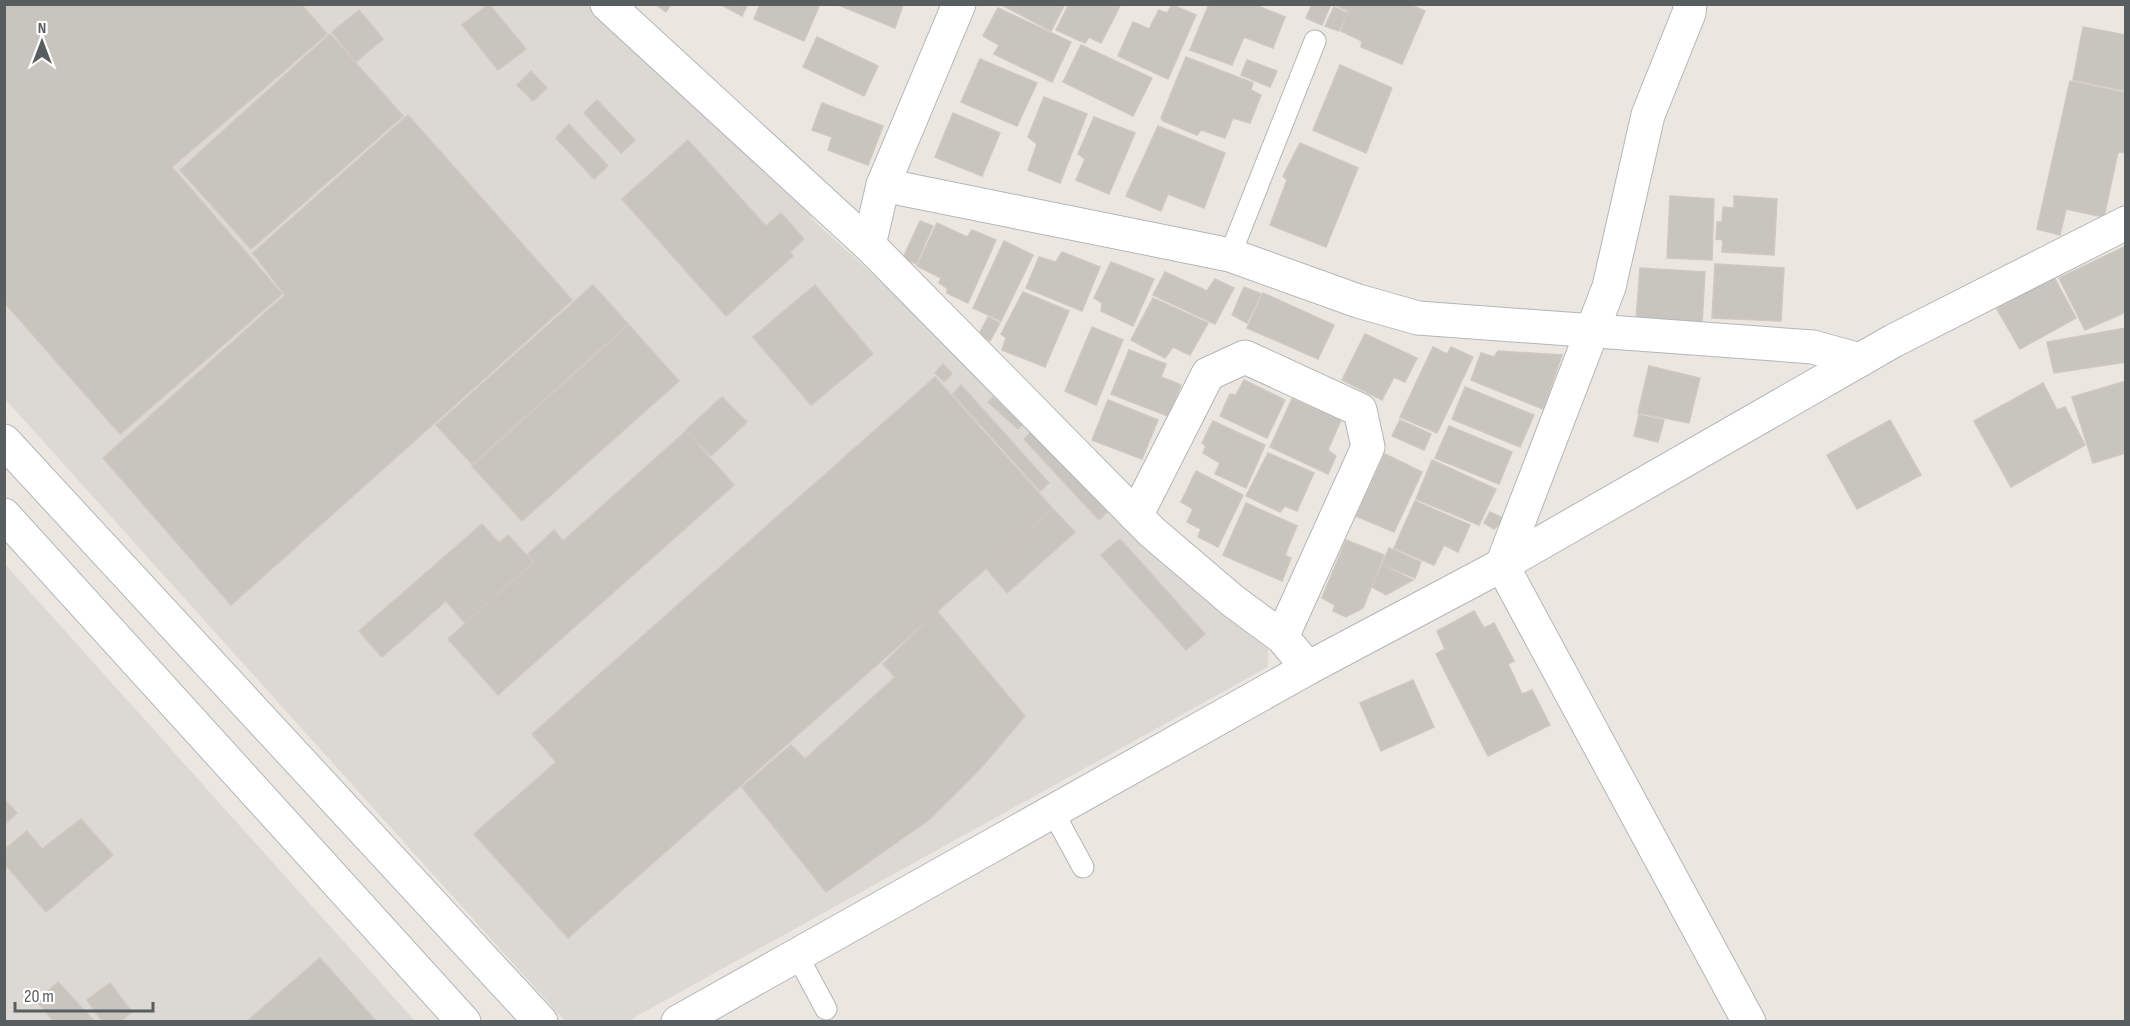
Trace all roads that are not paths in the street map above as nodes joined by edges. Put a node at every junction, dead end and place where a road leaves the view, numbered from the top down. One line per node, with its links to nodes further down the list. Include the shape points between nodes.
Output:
1 (607, 4): 7 (street)
2 (1690, 4): 9 (street, via 1648,115 1609,287)
3 (950, 8): 5 (street)
4 (1315, 41): 8 (lane)
5 (883, 185): 7 (street); 8 (street)
6 (2126, 223): 10 (street)
7 (869, 245): 13 (street)
8 (1230, 255): 9 (street, via 1358,302 1418,318)
9 (1591, 332): 10 (street, via 1813,347); 14 (street)
10 (1860, 360): 14 (street)
11 (4, 441): 23 (street)
12 (4, 515): 22 (street)
13 (1136, 516): 15 (street, via 1233,602); 15 (street, via 1208,374 1245,357 1360,410 1368,447)
14 (1502, 565): 16 (street); 24 (street)
15 (1282, 637): 16 (street)
16 (1308, 668): 17 (street)
17 (1053, 812): 18 (lane); 19 (street)
18 (1083, 867)
19 (797, 955): 20 (lane); 21 (street)
20 (826, 1009)
21 (683, 1020)
22 (464, 1022)
23 (541, 1022)
24 (1749, 1022)

